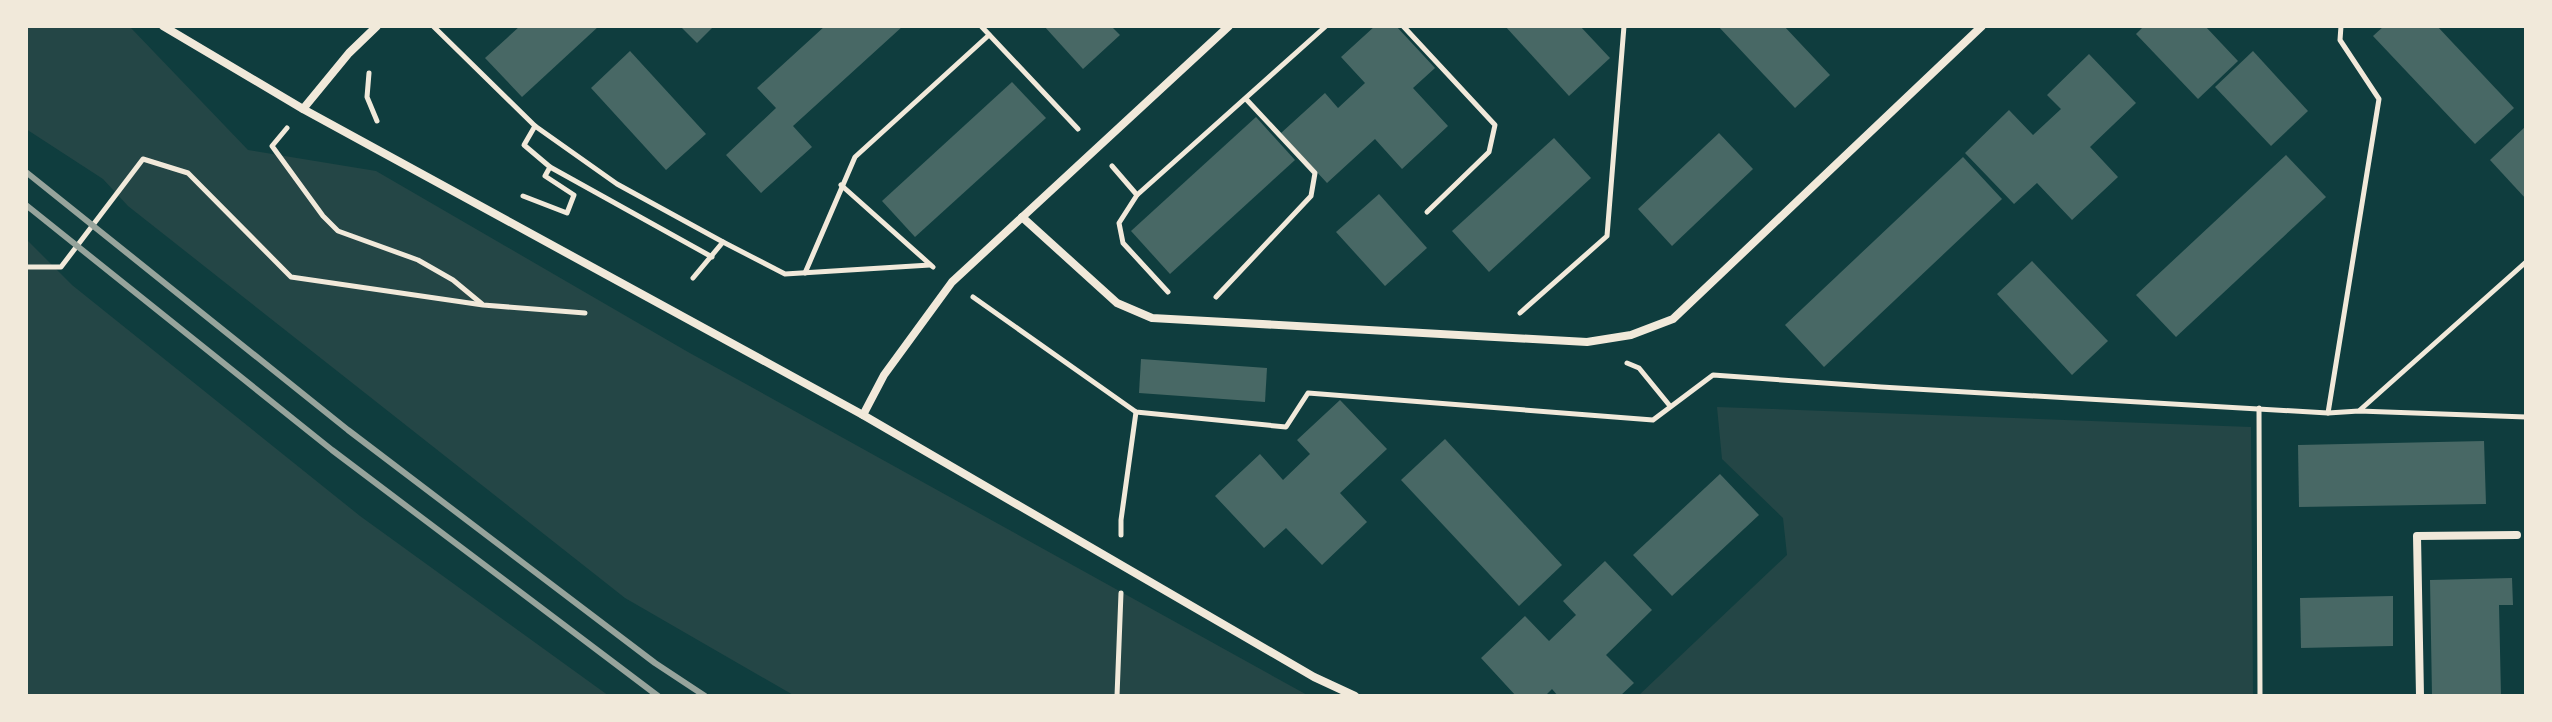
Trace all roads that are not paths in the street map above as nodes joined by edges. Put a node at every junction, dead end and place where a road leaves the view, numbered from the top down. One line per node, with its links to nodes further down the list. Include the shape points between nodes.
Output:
1 (163, 26): 5 (street)
2 (377, 26): 5 (street)
3 (1229, 26): 6 (street)
4 (1982, 26): 6 (street, via 1673,319 1631,335 1587,342 1152,318 1117,303)
5 (303, 109): 7 (street)
6 (1022, 217): 7 (street, via 952,282 884,375)
7 (863, 415): 9 (street)
8 (2517, 535): 10 (street, via 2417,536)
9 (1355, 696)
10 (2420, 696)

